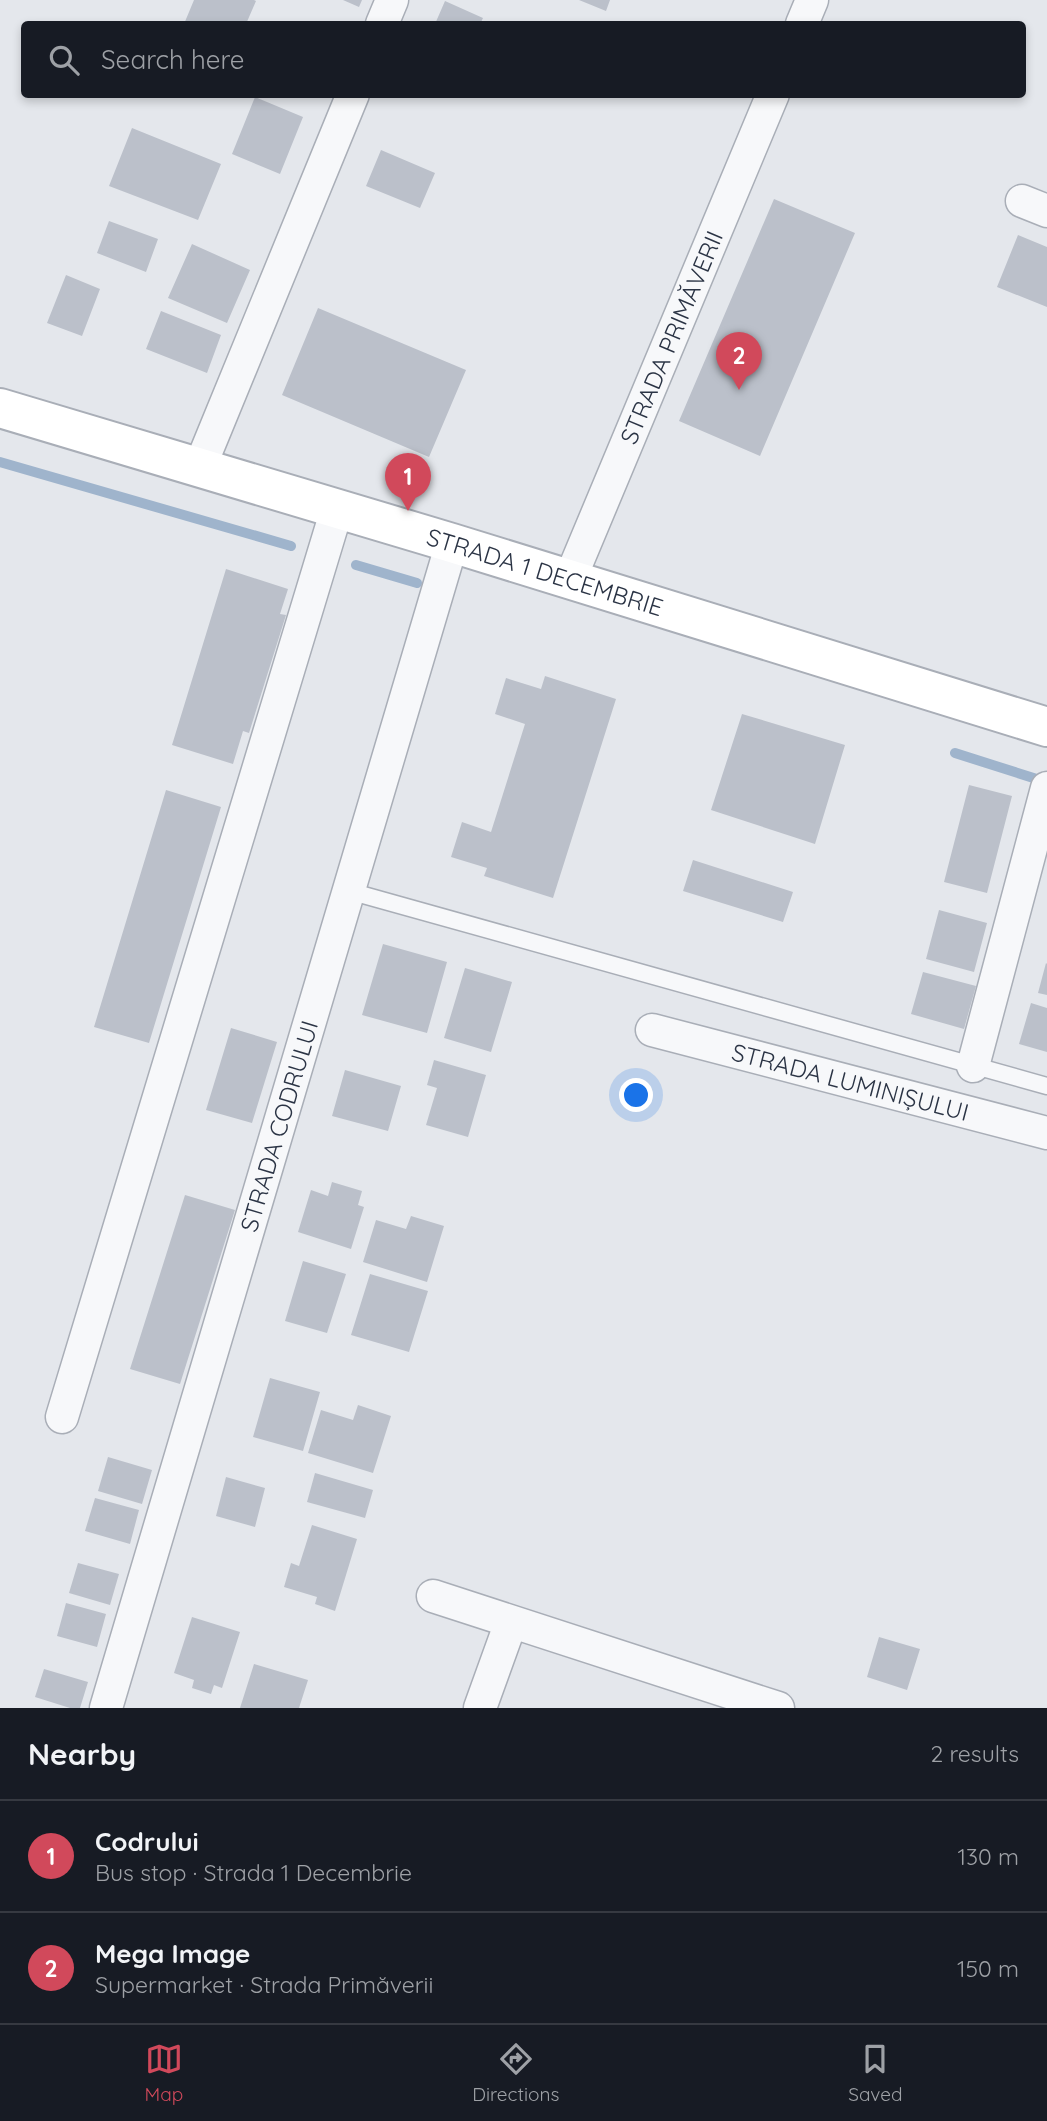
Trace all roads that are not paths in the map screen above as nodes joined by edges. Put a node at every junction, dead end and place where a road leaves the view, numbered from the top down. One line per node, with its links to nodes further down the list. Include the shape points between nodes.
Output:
1 (392, 0): 3 (street)
2 (812, 0): 4 (street)
3 (383, 21)
4 (803, 21)
5 (351, 98): 8 (street)
6 (771, 98): 11 (street, STRADA PRIMĂVERII)
7 (0, 408): 8 (main road, STRADA 1 DECEMBRIE)
8 (200, 469): 9 (main road, STRADA 1 DECEMBRIE)
9 (337, 509): 10 (main road, STRADA 1 DECEMBRIE); 19 (street)
10 (452, 543): 11 (main road, STRADA 1 DECEMBRIE); 14 (street, STRADA CODRULUI)
11 (570, 579): 12 (main road, STRADA 1 DECEMBRIE)
12 (1047, 727)
13 (1046, 793): 16 (street)
14 (349, 891): 16 (lane); 22 (street, STRADA CODRULUI)
15 (652, 1030): 18 (street, STRADA LUMINIȘULUI)
16 (973, 1066): 17 (lane)
17 (1047, 1086)
18 (1047, 1133)
19 (61, 1417)
20 (433, 1596): 21 (street)
21 (511, 1622): 23 (street); 24 (street)
22 (106, 1708)
23 (480, 1708)
24 (778, 1708)

